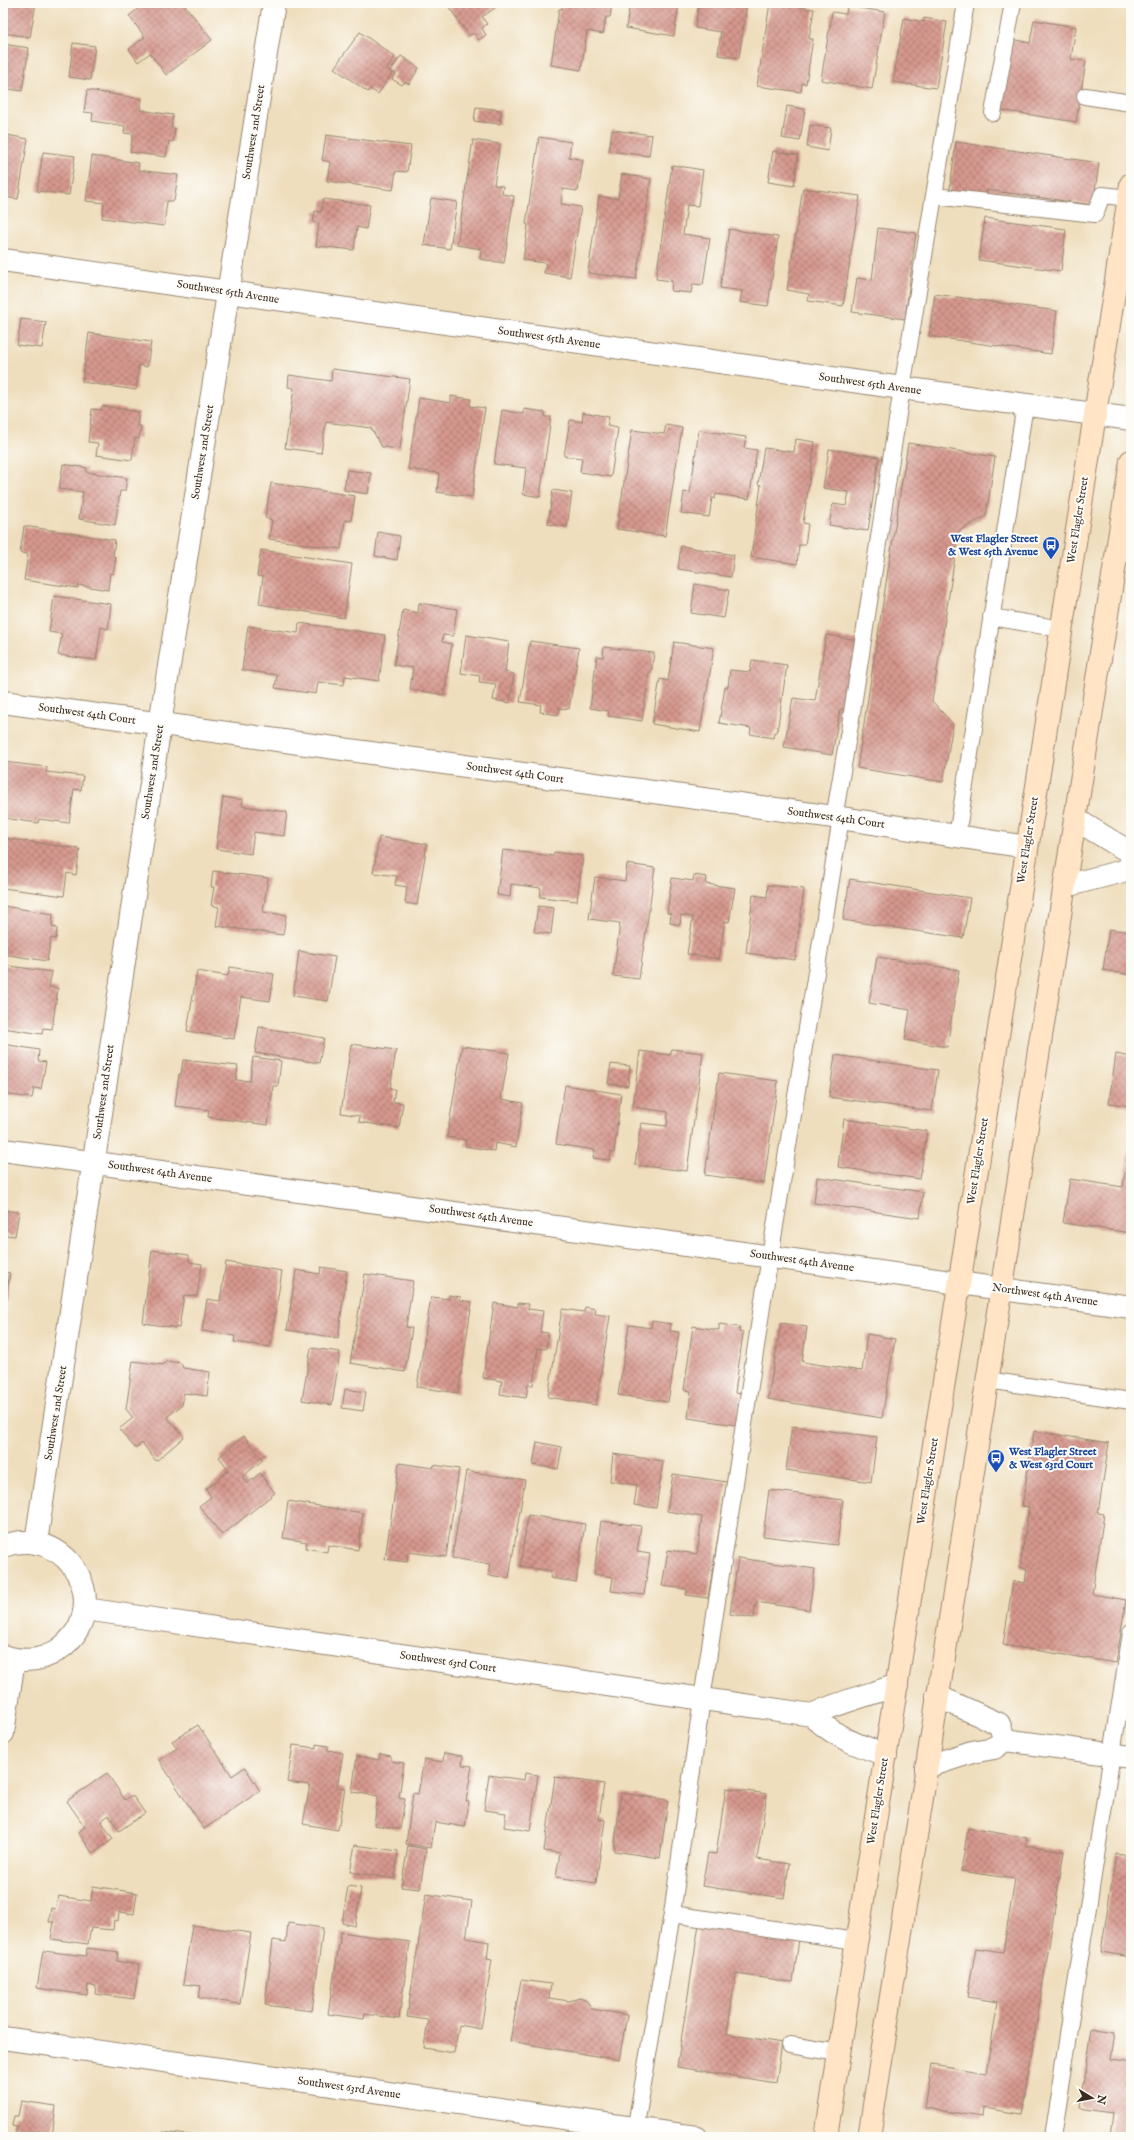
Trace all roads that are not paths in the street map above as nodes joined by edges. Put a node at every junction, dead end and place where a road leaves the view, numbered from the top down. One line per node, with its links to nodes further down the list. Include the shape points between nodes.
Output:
1 (274, 3): 10 (street, Southwest 2nd Street)
2 (966, 3): 8 (lane)
3 (1013, 3): 6 (lane)
4 (1085, 96): 5 (lane)
5 (1131, 103)
6 (993, 113)
7 (1130, 191): 8 (lane, via 1102,195 1095,214); 13 (main road, West Flagler Street)
8 (934, 196): 11 (lane)
9 (3, 260): 10 (street, Southwest 65th Avenue)
10 (229, 292): 11 (street, Southwest 65th Avenue); 19 (street, Southwest 2nd Street)
11 (902, 388): 12 (street, Southwest 65th Avenue); 20 (lane)
12 (1025, 405): 13 (street, Southwest 65th Avenue); 16 (lane)
13 (1095, 415): 14 (street, Southwest 65th Avenue); 17 (main road, West Flagler Street)
14 (1131, 419)
15 (1131, 461): 21 (main road)
16 (992, 618): 17 (lane); 22 (lane)
17 (1061, 629): 23 (main road, West Flagler Street)
18 (3, 702): 19 (street, Southwest 64th Court)
19 (160, 724): 20 (street, Southwest 64th Court); 28 (street, Southwest 2nd Street)
20 (837, 818): 22 (street, Southwest 64th Court); 29 (lane)
21 (1076, 819): 24 (street); 26 (main road)
22 (957, 836): 23 (street, Southwest 64th Court)
23 (1027, 847): 30 (main road, West Flagler Street)
24 (1131, 853)
25 (1131, 866): 26 (street, via 1123,871)
26 (1064, 886): 31 (main road)
27 (3, 1150): 28 (street, Southwest 64th Avenue)
28 (94, 1163): 29 (street, Southwest 64th Avenue); 35 (street, Southwest 2nd Street)
29 (770, 1256): 30 (street, Southwest 64th Avenue); 42 (lane)
30 (959, 1283): 31 (street, Northwest 64th Avenue); 40 (main road, West Flagler Street)
31 (1002, 1289): 32 (street, Northwest 64th Avenue); 33 (main road)
32 (1131, 1307)
33 (987, 1380): 34 (lane); 41 (main road)
34 (1131, 1401)
35 (36, 1542): 36 (street); 37 (street, via 53,1548 68,1559 79,1574 84,1591)
36 (3, 1546)
37 (85, 1609): 39 (street, via 79,1628 67,1643 52,1654 33,1660); 42 (street, Southwest 63rd Court)
38 (1131, 1633): 47 (lane)
39 (9, 1658): 44 (street)
40 (897, 1685): 43 (street, via 836,1703); 46 (main road, West Flagler Street)
41 (937, 1696): 45 (street, via 999,1724); 48 (main road)
42 (702, 1699): 43 (street, Southwest 63rd Court); 49 (lane)
43 (812, 1715): 46 (street, via 829,1730)
44 (3, 1733)
45 (1005, 1740): 47 (street); 48 (street, via 994,1748 972,1752)
46 (886, 1755): 50 (main road, West Flagler Street)
47 (1121, 1756): 58 (lane)
48 (926, 1767): 57 (main road)
49 (672, 1914): 50 (lane); 54 (lane)
50 (856, 1941): 53 (main road, West Flagler Street)
51 (3, 2038): 54 (street, Southwest 63rd Avenue)
52 (790, 2045): 53 (lane)
53 (839, 2053): 56 (main road, West Flagler Street)
54 (634, 2133): 55 (street, Southwest 63rd Avenue)
55 (696, 2137)
56 (826, 2137)
57 (869, 2137)
58 (1052, 2137)

